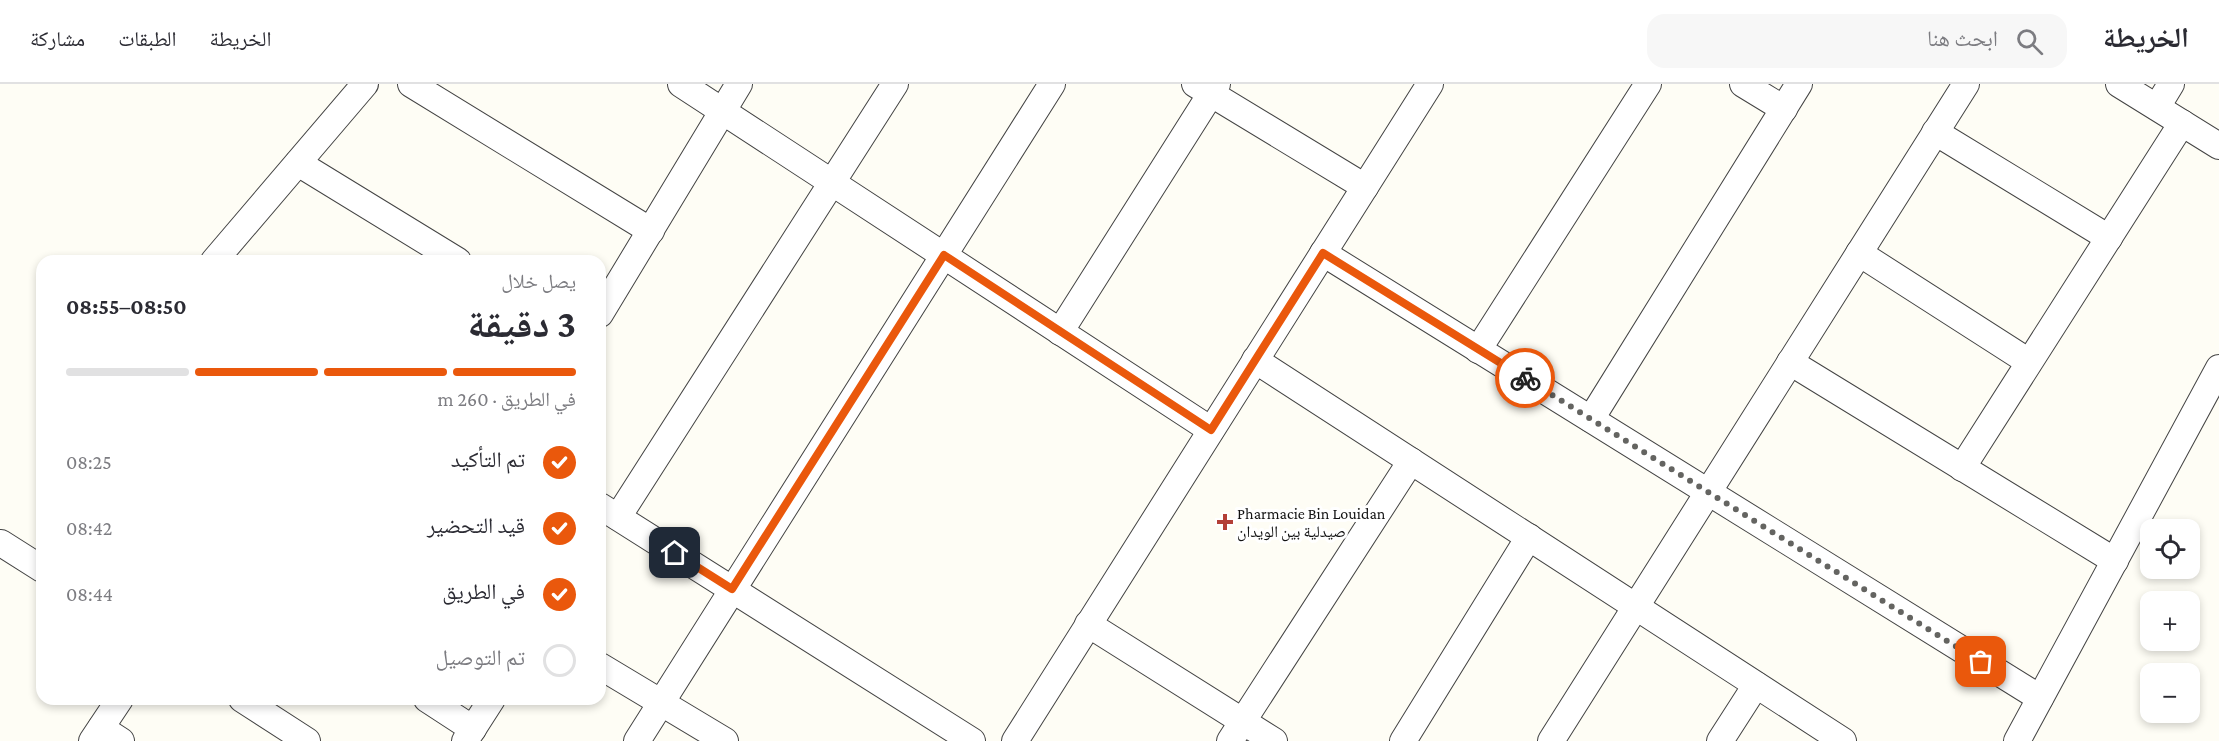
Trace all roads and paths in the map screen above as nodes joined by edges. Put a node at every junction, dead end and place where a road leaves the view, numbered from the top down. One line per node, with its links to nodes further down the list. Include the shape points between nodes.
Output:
1 (366, 84): 21 (street)
2 (411, 84): 24 (street)
3 (681, 84): 17 (street)
4 (740, 84): 17 (street)
5 (895, 84): 22 (street)
6 (1052, 84): 30 (street)
7 (1430, 84): 23 (street)
8 (1648, 84): 33 (street)
9 (1743, 84): 16 (street)
10 (1799, 84): 16 (street)
11 (1966, 84): 19 (street)
12 (2119, 84): 15 (street)
13 (2171, 84): 15 (street)
14 (1208, 87): 23 (street); 32 (street)
15 (2157, 107): 18 (street)
16 (1784, 109): 38 (street)
17 (723, 111): 22 (street); 24 (street)
18 (2182, 123): 20 (street); 25 (street)
19 (1935, 132): 25 (street); 27 (street)
20 (2219, 146)
21 (298, 163): 28 (street); 29 (street)
22 (832, 183): 30 (street); 43 (street)
23 (1365, 187): 26 (street)
24 (651, 231): 31 (street)
25 (2109, 238): 36 (street)
26 (1323, 253): 33 (street); 34 (street)
27 (1859, 253): 35 (street); 36 (street)
28 (219, 255)
29 (448, 255)
30 (944, 255): 32 (street); 48 (street)
31 (606, 304)
32 (1060, 332): 39 (street)
33 (1478, 350): 38 (street)
34 (1255, 360): 39 (street); 40 (street)
35 (1790, 362): 41 (street); 42 (street)
36 (2029, 362): 41 (street)
37 (2219, 368): 46 (street)
38 (1591, 419): 42 (street)
39 (1211, 430): 50 (street)
40 (1411, 461): 44 (street); 59 (street)
41 (1962, 468): 46 (street)
42 (1708, 492): 49 (street); 53 (street)
43 (609, 512): 48 (street)
44 (1529, 537): 49 (street); 68 (street)
45 (1, 543): 47 (street)
46 (2115, 561): 53 (street)
47 (36, 565)
48 (732, 589): 54 (street); 65 (street)
49 (1635, 607): 52 (street); 69 (street)
50 (1088, 624): 59 (street); 66 (street)
51 (606, 670): 54 (street)
52 (1756, 685): 70 (street); 71 (street)
53 (2040, 698): 72 (street)
54 (661, 703): 63 (street); 64 (street)
55 (118, 705): 61 (street)
56 (251, 705): 62 (street)
57 (434, 705): 60 (street)
58 (488, 705): 60 (street)
59 (1237, 731): 67 (street)
60 (469, 735)
61 (105, 737)
62 (307, 741)
63 (637, 741)
64 (725, 741)
65 (972, 741)
66 (1015, 741)
67 (1274, 741)
68 (1403, 741)
69 (1551, 741)
70 (1720, 741)
71 (1843, 741)
72 (2017, 741)

